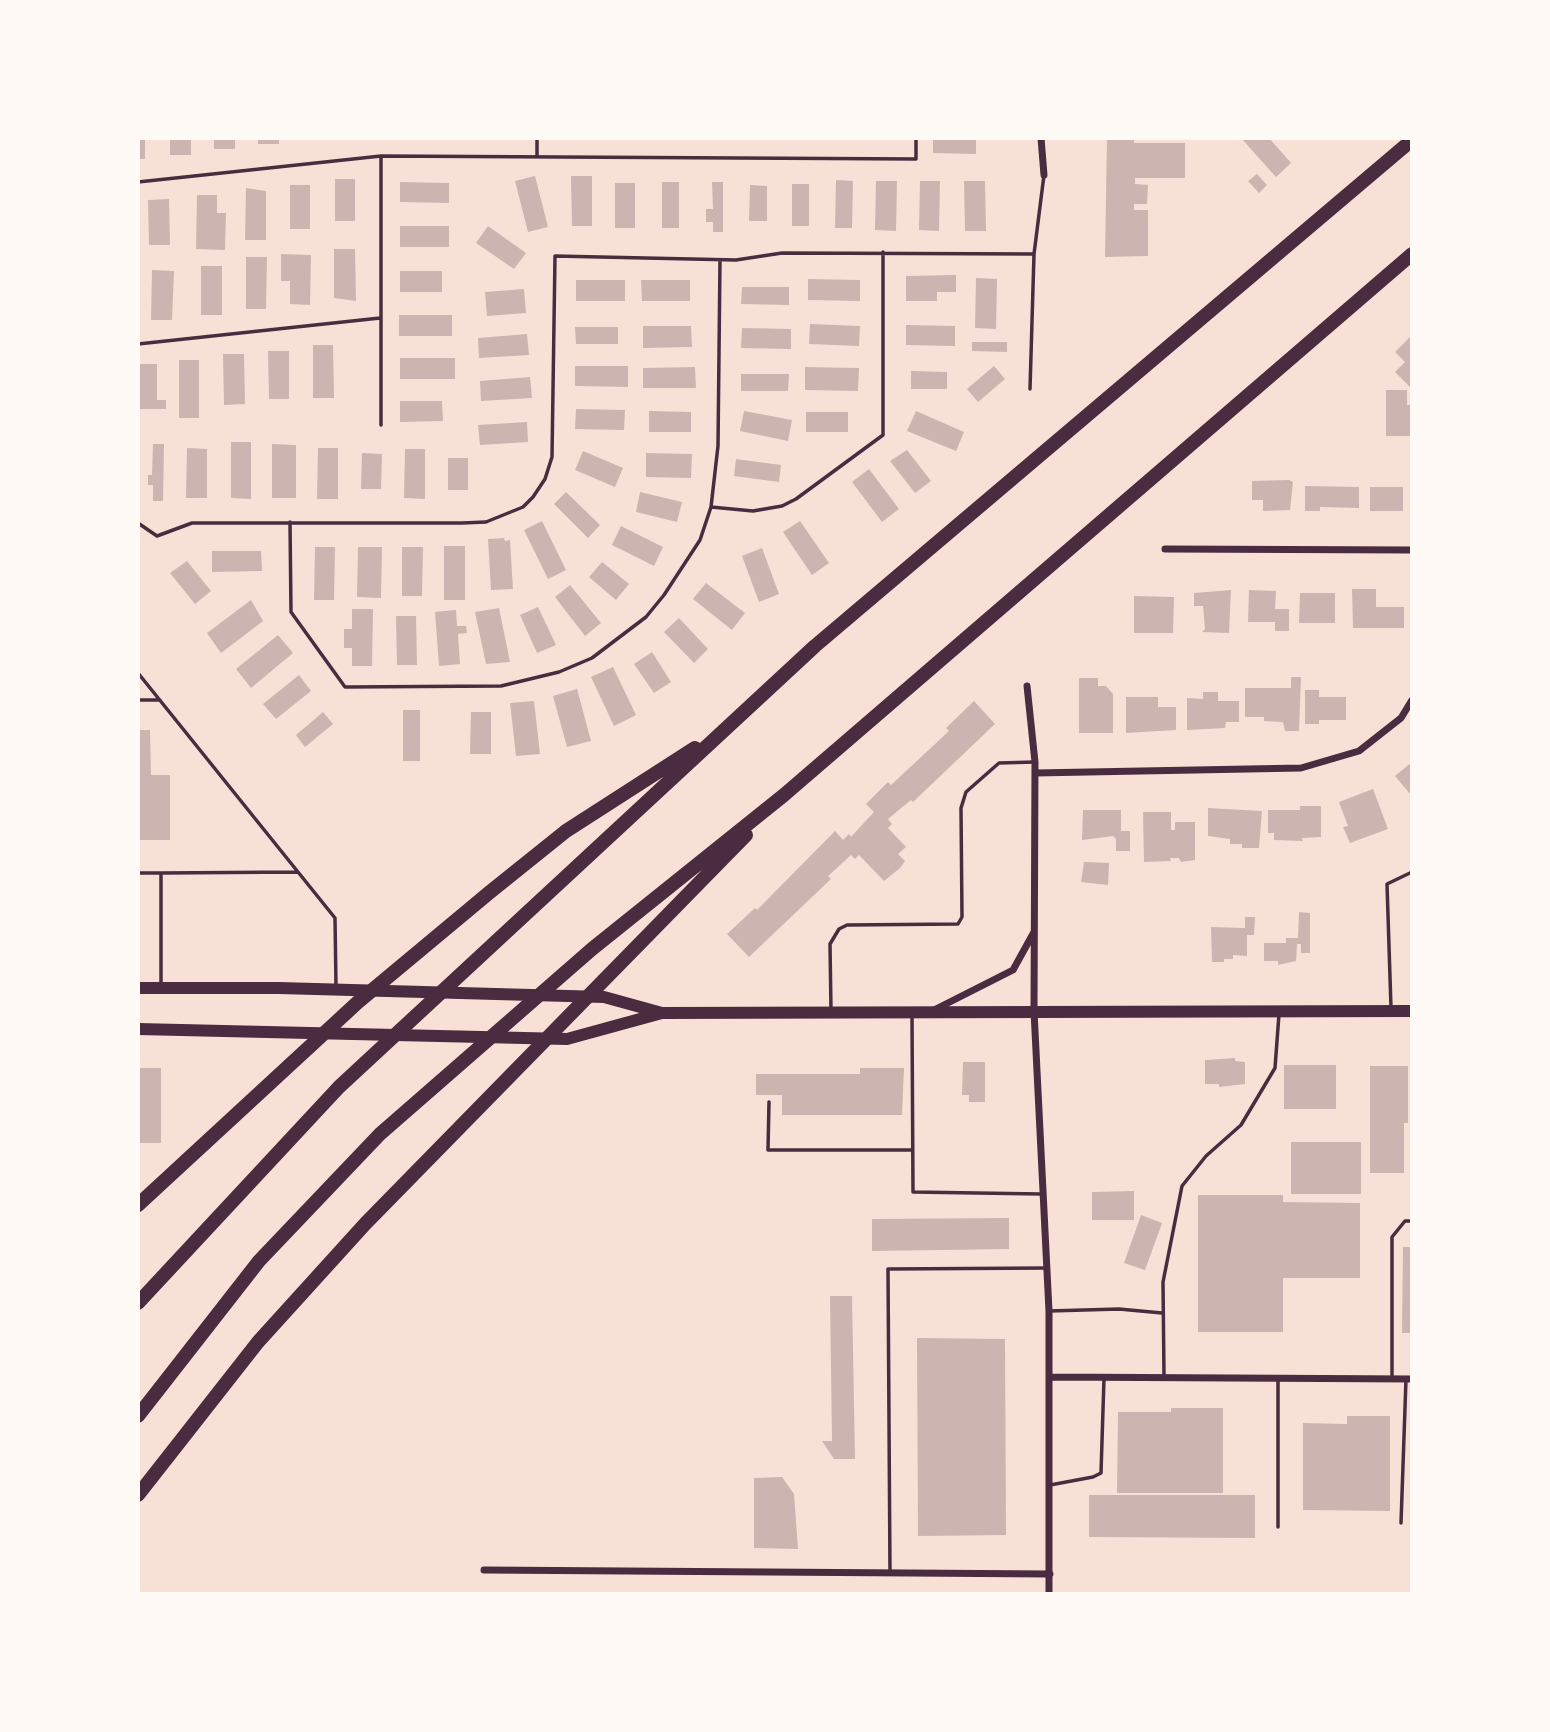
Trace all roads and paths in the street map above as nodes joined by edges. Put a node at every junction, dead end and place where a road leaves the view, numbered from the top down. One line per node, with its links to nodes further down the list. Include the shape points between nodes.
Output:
1 (537, 138): 7 (lane)
2 (916, 138): 7 (lane, via 916,159)
3 (1041, 138): 8 (street)
4 (1404, 138): 10 (highway)
5 (1412, 139): 10 (highway)
6 (381, 156): 7 (lane); 9 (lane); 15 (lane)
7 (537, 156)
8 (1044, 174): 12 (lane)
9 (138, 181)
10 (1342, 199): 29 (highway, via 816,646)
11 (883, 252): 12 (lane); 14 (lane, via 774,254); 19 (lane, via 883,435 782,506 753,511)
12 (1034, 254): 17 (lane)
13 (1410, 256): 32 (highway)
14 (720, 261): 19 (lane, via 718,446); 20 (lane, via 555,256 552,457 545,479 523,507 485,522)
15 (380, 318): 16 (lane); 18 (lane)
16 (138, 344)
17 (1030, 389)
18 (381, 425)
19 (711, 507): 20 (lane, via 683,570 646,617 624,636 592,658 559,672 471,688 345,687 290,612)
20 (290, 522): 21 (lane, via 192,523 157,536)
21 (138, 523)
22 (1165, 549): 23 (street)
23 (1412, 550)
24 (138, 673): 27 (lane)
25 (1027, 686): 30 (street)
26 (138, 700): 27 (lane)
27 (160, 700): 33 (lane)
28 (1412, 700): 31 (street, via 1401,718 1359,751 1301,768)
29 (729, 726): 53 (highway, via 566,831 489,892 348,1011); 56 (highway, via 339,1087)
30 (1035, 762): 31 (street); 45 (lane, via 999,763 966,792 961,807 962,917 958,924 847,925 839,929 830,944)
31 (1035, 773): 37 (street)
32 (784, 795): 65 (highway, via 592,949 380,1134 259,1261); 67 (highway, via 416,1169 258,1342)
33 (298, 872): 36 (lane); 40 (lane, via 335,918)
34 (1412, 872): 43 (lane, via 1387,884)
35 (138, 873): 36 (lane)
36 (161, 873): 39 (lane)
37 (1034, 932): 41 (street); 47 (street, via 1013,970)
38 (138, 988): 39 (main road)
39 (161, 988): 40 (main road)
40 (336, 991): 48 (main road, via 604,997)
41 (1034, 1011): 42 (main road); 47 (main road); 52 (street)
42 (1280, 1011): 43 (main road); 58 (lane, via 1275,1068 1241,1125 1206,1156 1182,1186 1169,1243)
43 (1391, 1011): 44 (main road)
44 (1412, 1011)
45 (831, 1012): 46 (main road); 48 (main road)
46 (912, 1012): 47 (main road); 51 (lane)
47 (930, 1012)
48 (662, 1013): 49 (main road, via 567,1039)
49 (138, 1029)
50 (769, 1102): 51 (lane, via 768,1150)
51 (912, 1150): 52 (lane, via 912,1189 916,1192)
52 (1043, 1194): 55 (street)
53 (138, 1205)
54 (1412, 1221): 63 (lane, via 1405,1222 1392,1237)
55 (1047, 1268): 57 (street); 71 (lane, via 888,1269)
56 (140, 1302)
57 (1049, 1311): 58 (lane); 59 (street)
58 (1162, 1313): 61 (lane)
59 (1050, 1377): 60 (street); 66 (street)
60 (1104, 1378): 61 (street); 66 (lane, via 1101,1473)
61 (1164, 1378): 62 (street)
62 (1278, 1378): 63 (street); 69 (lane)
63 (1392, 1379): 64 (street)
64 (1409, 1379): 68 (lane)
65 (138, 1416)
66 (1051, 1485): 72 (street)
67 (138, 1495)
68 (1401, 1523)
69 (1278, 1527)
70 (484, 1570): 71 (street)
71 (890, 1573): 72 (street)
72 (1049, 1574): 73 (street)
73 (1049, 1594)

